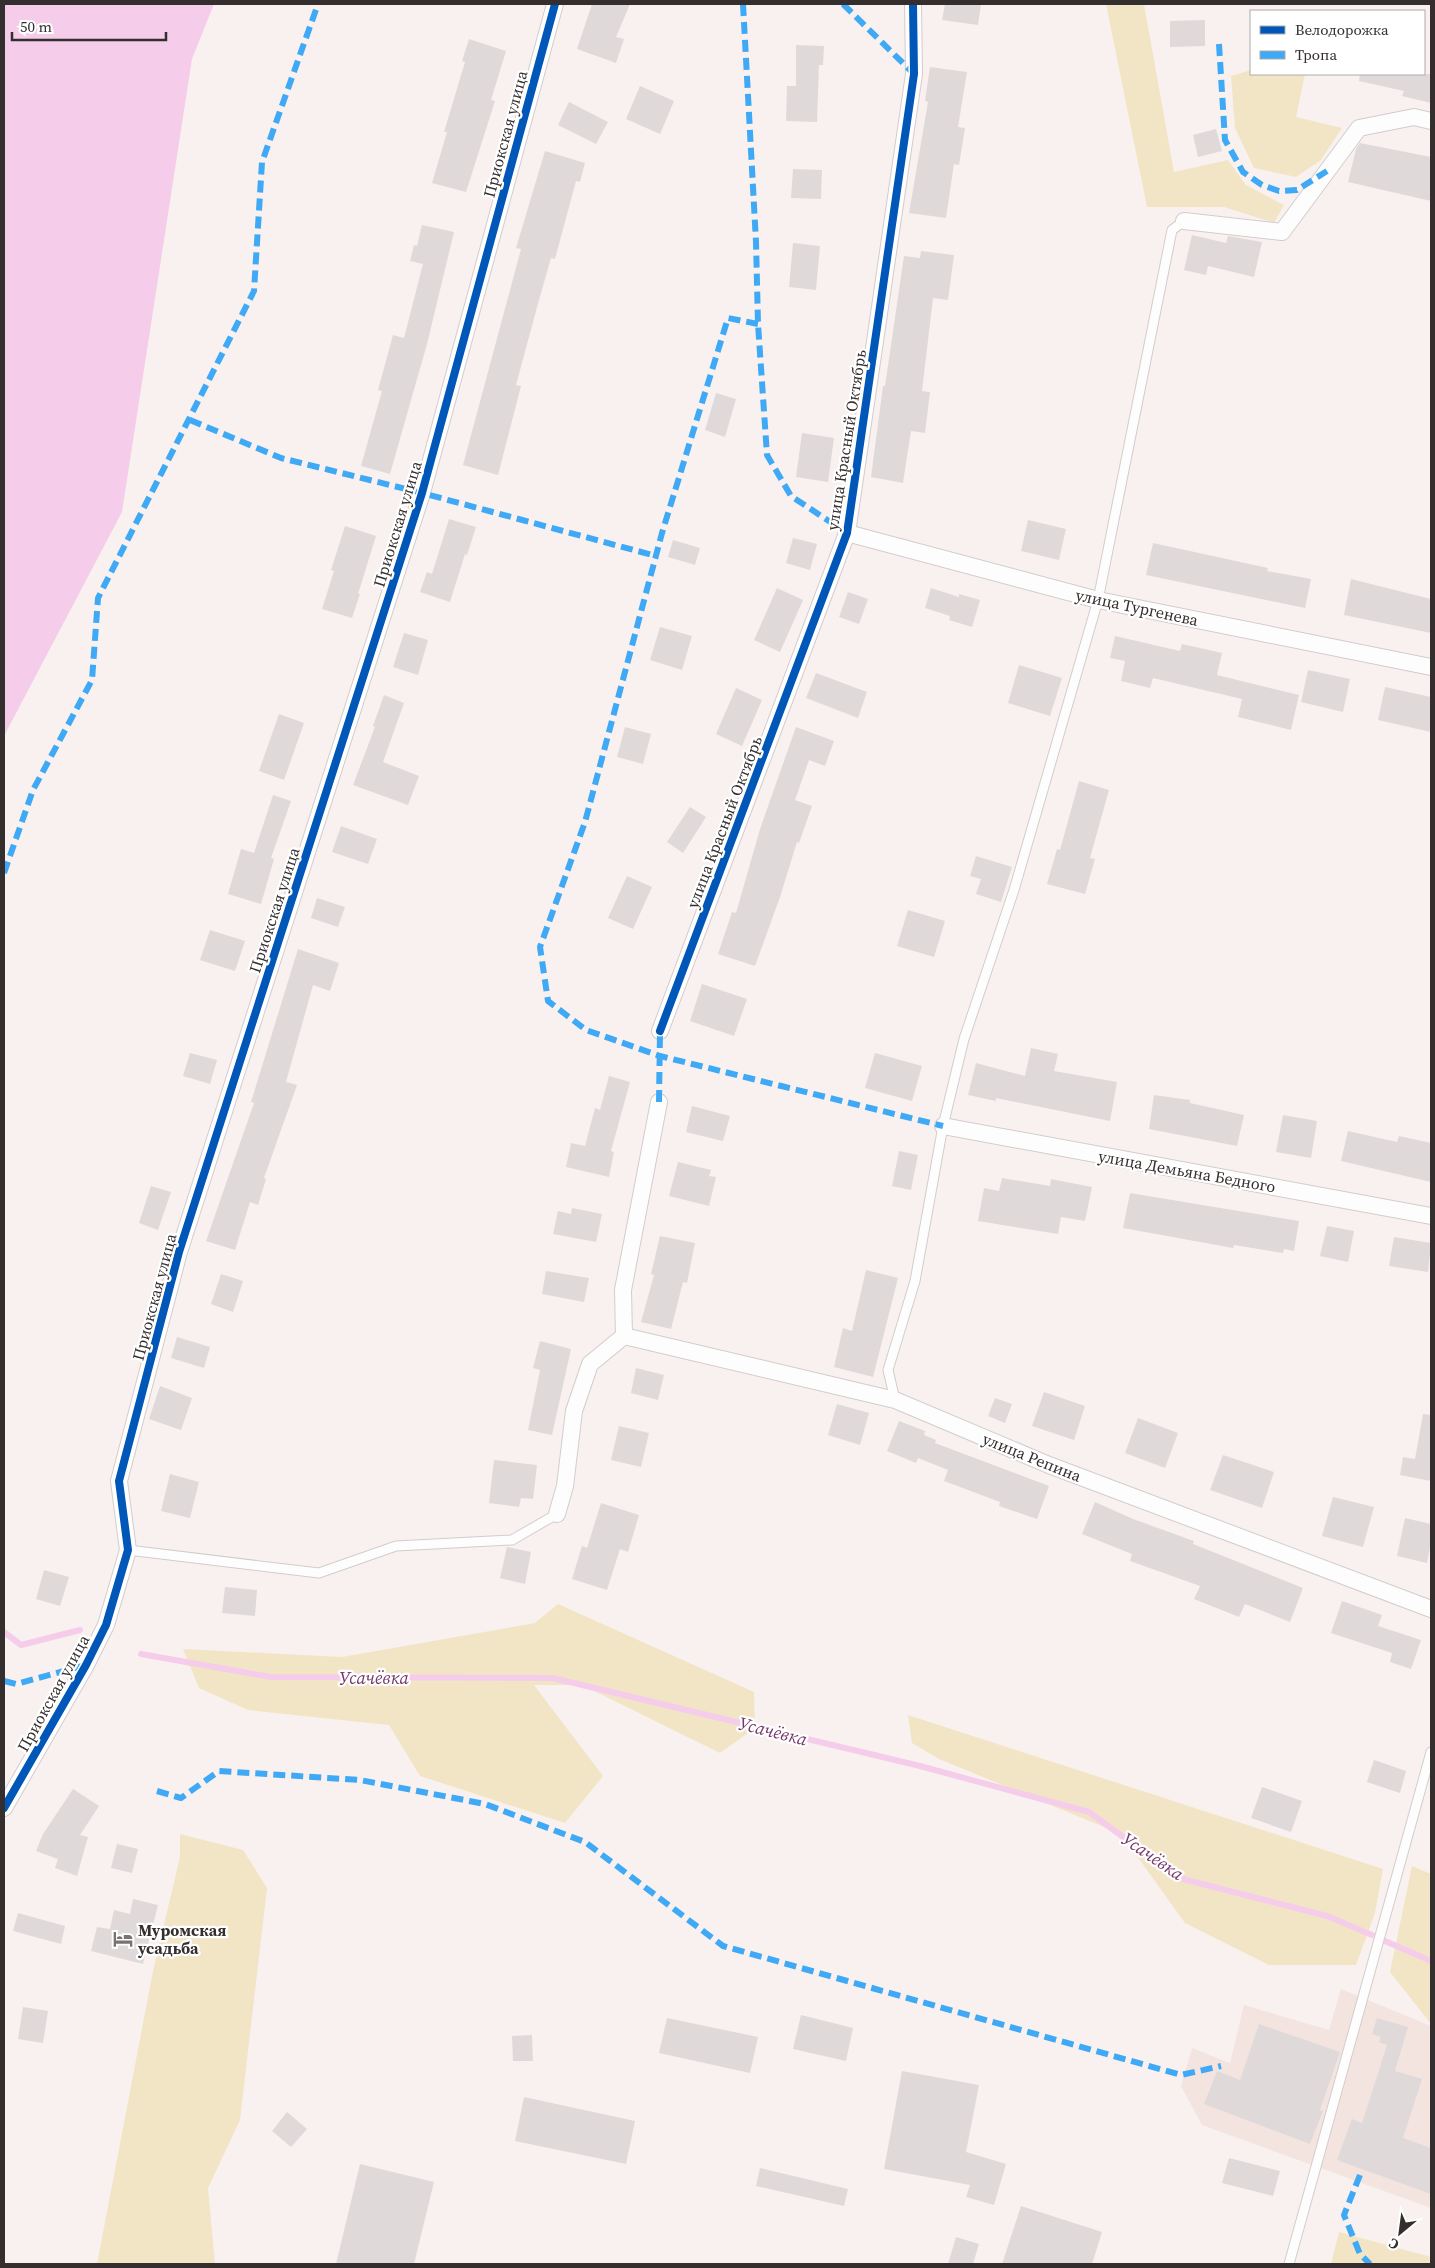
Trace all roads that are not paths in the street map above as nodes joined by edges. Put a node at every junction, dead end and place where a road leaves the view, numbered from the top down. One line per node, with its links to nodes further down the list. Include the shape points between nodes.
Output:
1 (555, 4): 15 (street, Приокская улица, via 422,493 179,1252 119,1481)
2 (913, 4): 5 (street, улица Красный Октябрь, via 914,74)
3 (1431, 121): 4 (street, via 1414,117 1359,128 1282,232)
4 (1184, 221): 6 (lane, via 1172,230)
5 (847, 533): 6 (street, улица Тургенева); 8 (street, улица Красный Октябрь)
6 (1098, 600): 7 (street, улица Тургенева); 10 (lane, via 1014,890 964,1039)
7 (1431, 667)
8 (660, 1031)
9 (660, 1102): 12 (street, via 623,1290)
10 (942, 1126): 11 (street, улица Демьяна Бедного); 13 (lane, via 915,1281 888,1370)
11 (1431, 1216)
12 (624, 1336): 13 (street, улица Репина); 14 (street, via 590,1364 574,1411 565,1486)
13 (895, 1400): 16 (street, улица Репина, via 1049,1464)
14 (557, 1514): 15 (lane, via 512,1540 396,1546 319,1573)
15 (128, 1550): 18 (street, Приокская улица, via 106,1625)
16 (1431, 1609)
17 (1431, 1752): 19 (lane)
18 (4, 1808)
19 (1288, 2264)

